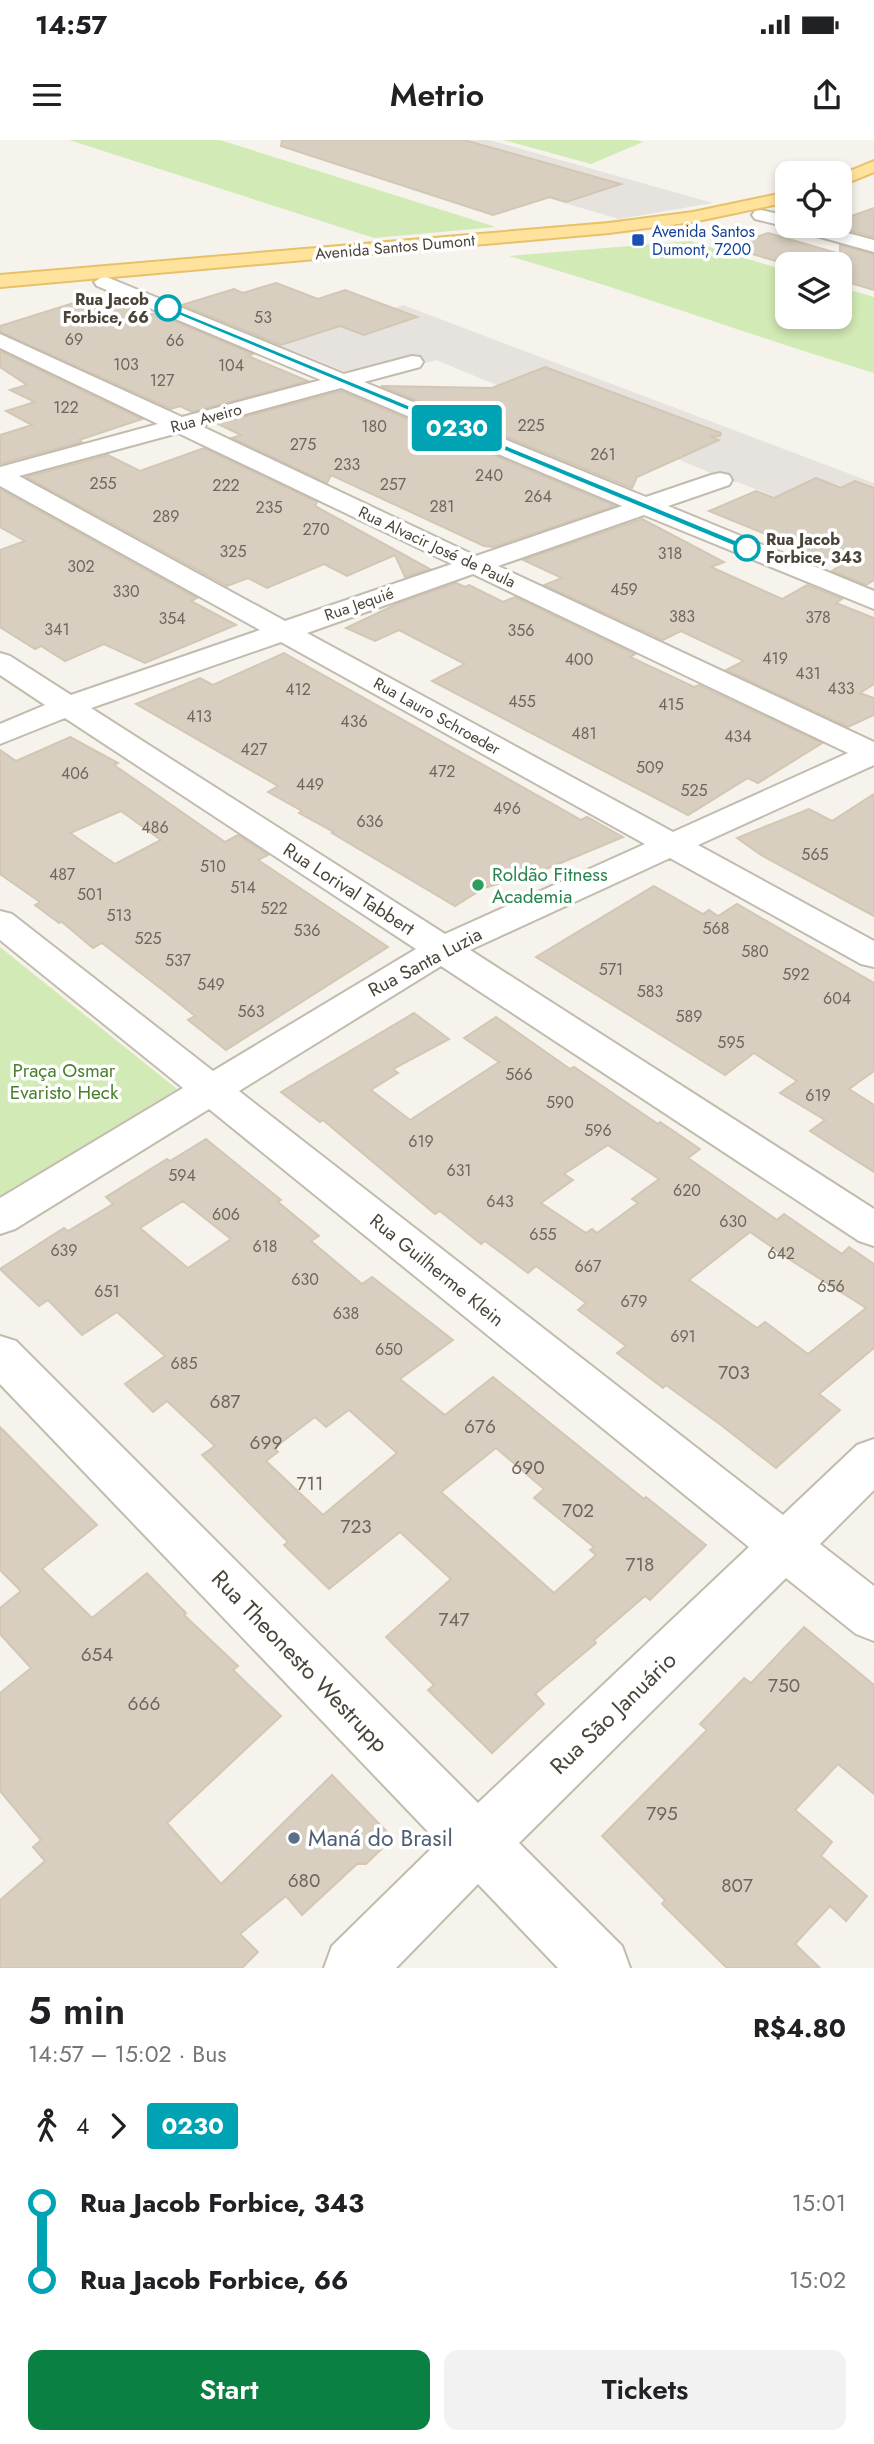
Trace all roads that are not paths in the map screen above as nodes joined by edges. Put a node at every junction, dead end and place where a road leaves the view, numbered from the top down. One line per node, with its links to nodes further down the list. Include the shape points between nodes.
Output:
1 (874, 166): 2 (main road)
2 (852, 176)
3 (874, 180): 4 (main road)
4 (852, 189)
5 (775, 200): 11 (main road, Avenida Santos Dumont, via 643,224)
6 (775, 211): 7 (main road, Avenida Santos Dumont)
7 (761, 215): 8 (street); 11 (main road, Avenida Santos Dumont, via 608,237)
8 (775, 219)
9 (845, 238): 10 (street)
10 (874, 246)
11 (282, 261): 12 (main road, Avenida Santos Dumont); 13 (main road, Avenida Santos Dumont)
12 (0, 281)
13 (104, 282): 14 (main road, Avenida Santos Dumont); 17 (street)
14 (0, 290)
15 (0, 340): 18 (street, Rua Alvacir José de Paula)
16 (412, 362): 17 (street, Rua Aveiro)
17 (343, 381): 18 (street, Rua Aveiro); 21 (street)
18 (180, 425): 19 (street, Rua Aveiro); 22 (street, Rua Alvacir José de Paula)
19 (0, 475): 24 (street, Rua Lauro Schroeder)
20 (720, 480): 21 (street, Rua Jequié)
21 (646, 507): 22 (street, Rua Jequié); 23 (street)
22 (474, 564): 24 (street, Rua Jequié); 28 (street, Rua Alvacir José de Paula)
23 (874, 601)
24 (283, 631): 26 (street, Rua Jequié); 29 (street, Rua Lauro Schroeder)
25 (0, 662): 26 (street, Rua Lorival Tabbert)
26 (68, 706): 27 (street, Rua Jequié); 31 (street, Rua Lorival Tabbert)
27 (0, 735)
28 (874, 754): 29 (street, Rua Santa Luzia)
29 (673, 845): 31 (street, Rua Santa Luzia); 32 (street, Rua Lauro Schroeder)
30 (0, 922): 33 (street, Rua Guilherme Klein)
31 (442, 949): 33 (street, Rua Santa Luzia); 35 (street, Rua Lorival Tabbert)
32 (874, 956)
33 (210, 1089): 34 (street, Rua Santa Luzia); 38 (street, Rua Guilherme Klein)
34 (0, 1218)
35 (874, 1230)
36 (0, 1354): 40 (street, Rua Theonesto Westrupp)
37 (874, 1459): 38 (street, Rua São Januário)
38 (785, 1546): 39 (street, Rua Guilherme Klein); 40 (street, Rua São Januário)
39 (874, 1617)
40 (478, 1843): 41 (street, Rua São Januário); 42 (street, Rua Theonesto Westrupp)
41 (354, 1968)
42 (600, 1968)

